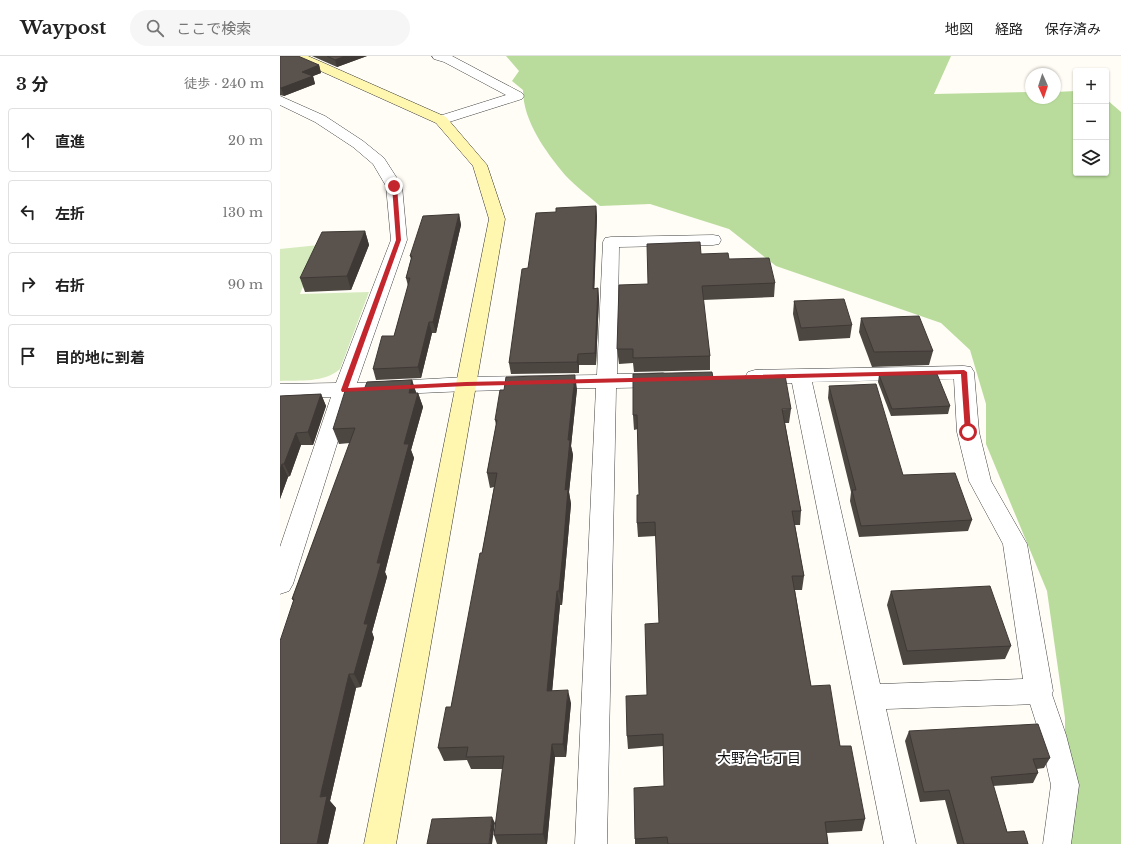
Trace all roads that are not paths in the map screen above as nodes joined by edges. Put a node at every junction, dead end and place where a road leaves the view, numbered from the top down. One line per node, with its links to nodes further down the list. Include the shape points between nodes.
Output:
1 (298, 56): 4 (street)
2 (438, 56): 4 (street, via 517,96)
3 (280, 100): 11 (street, via 320,119 358,144 379,162 394,186 399,240)
4 (442, 120): 10 (street, via 480,165 497,219)
5 (713, 240): 9 (street, via 611,242)
6 (801, 376): 7 (street); 14 (street, via 964,372 968,432 980,481 1015,544); 15 (street)
7 (739, 378)
8 (684, 379): 9 (street)
9 (606, 381): 10 (street); 17 (street)
10 (466, 384): 11 (street); 16 (street)
11 (344, 390): 12 (street); 13 (street)
12 (280, 391)
13 (280, 584)
14 (1039, 691): 15 (street); 19 (lane, via 1065,785)
15 (869, 697): 18 (street)
16 (380, 844)
17 (591, 844)
18 (900, 844)
19 (1057, 844)

